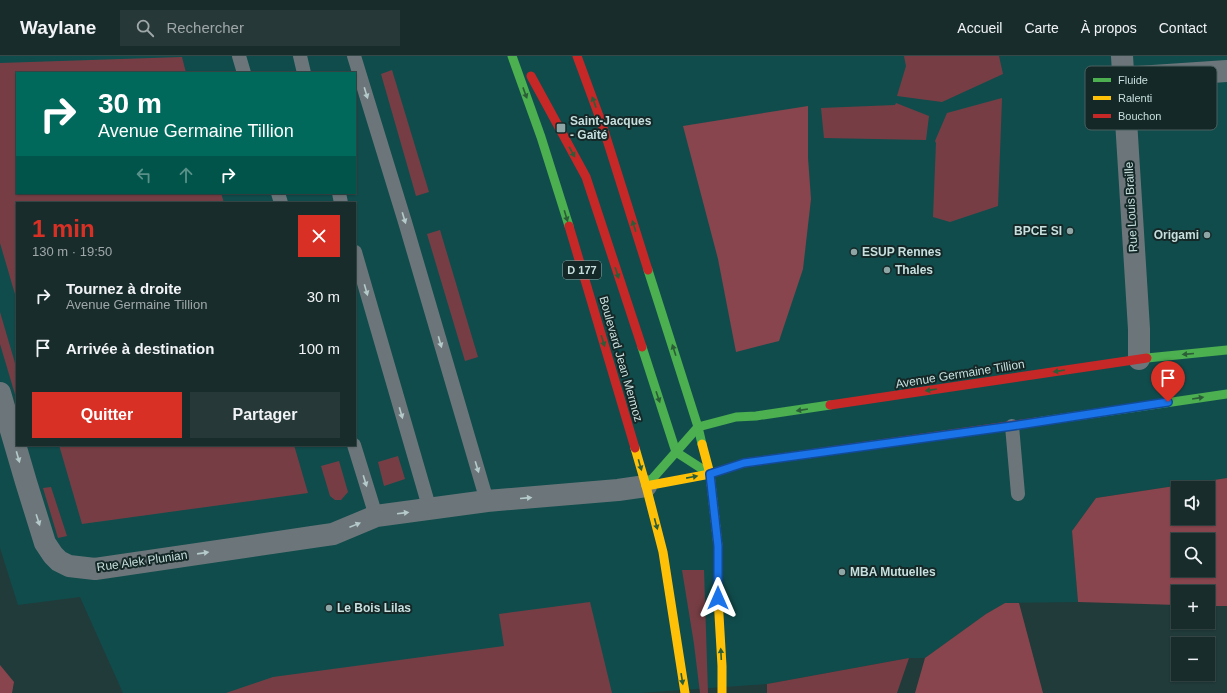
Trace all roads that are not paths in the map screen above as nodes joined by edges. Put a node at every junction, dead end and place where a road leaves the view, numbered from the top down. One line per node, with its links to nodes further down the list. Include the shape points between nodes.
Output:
1 (239, 56): 11 (lane)
2 (300, 56): 12 (lane)
3 (354, 56): 26 (lane, one-way to 26)
4 (512, 56): 24 (main road, Boulevard Jean Mermoz / D 177, one-way to 24, via 561,198)
5 (1122, 56): 8 (street, Rue Louis Braille)
6 (576, 58): 20 (main road, one-way to 6, via 602,124)
7 (524, 63): 22 (main road, Boulevard Jean Mermoz / D 177, one-way to 22, via 586,177)
8 (1123, 66)
9 (1227, 70): 10 (street)
10 (1217, 71)
11 (244, 72)
12 (304, 72)
13 (1127, 130): 16 (street, Rue Louis Braille)
14 (356, 255): 27 (lane, one-way to 27)
15 (1227, 350): 16 (main road, Avenue Germaine Tillion, one-way to 16)
16 (1139, 359): 20 (main road, Avenue Germaine Tillion, one-way to 20, via 736,417)
17 (0, 392): 28 (street, Rue Alek Plunian, one-way to 28, via 45,543 59,561 69,566 95,569 333,534)
18 (1227, 394): 19 (main road, one-way to 18)
19 (1012, 426): 23 (main road, via 744,463); 25 (lane)
20 (698, 427): 22 (main road); 23 (main road)
21 (354, 446): 28 (lane, one-way to 28)
22 (676, 452): 23 (main road); 24 (main road)
23 (710, 474): 24 (main road, one-way to 23); 30 (main road, one-way to 23, via 718,546)
24 (646, 486): 26 (street, Rue Alek Plunian, one-way to 24); 29 (main road, Boulevard Jean Mermoz, one-way to 29, via 663,552)
25 (1018, 494)
26 (487, 502): 27 (street, Rue Alek Plunian)
27 (430, 510): 28 (street, Rue Alek Plunian, one-way to 27)
28 (376, 516)
29 (684, 693)
30 (722, 693)

